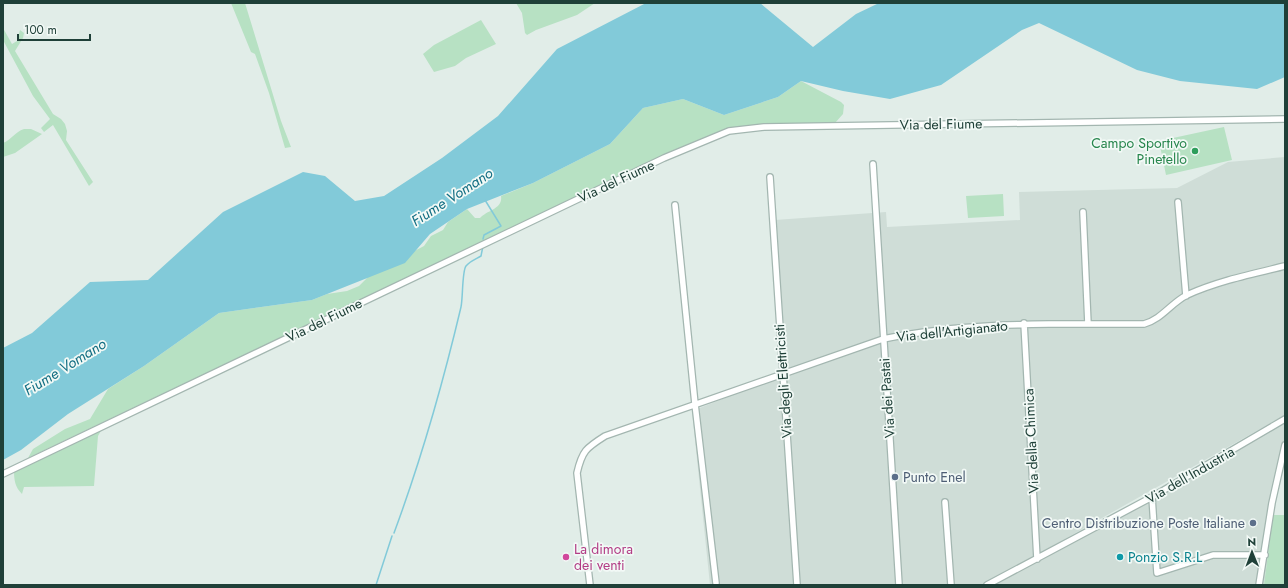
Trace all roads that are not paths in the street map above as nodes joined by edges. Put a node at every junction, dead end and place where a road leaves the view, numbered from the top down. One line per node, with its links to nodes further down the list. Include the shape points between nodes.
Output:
1 (1285, 119): 16 (street, Via del Fiume, via 764,127 729,131 664,158 513,229)
2 (873, 164): 11 (street, Via dei Pastai)
3 (770, 177): 12 (street, Via degli Elettricisti)
4 (1178, 202): 8 (street)
5 (675, 205): 13 (street)
6 (1083, 212): 10 (street)
7 (1285, 266): 8 (street, Via dell'Artigianato, via 1234,279)
8 (1186, 296): 10 (street, Via dell'Artigianato, via 1153,322)
9 (1024, 323): 10 (street, Via dell'Artigianato); 11 (street, Via dell'Artigianato, via 913,333); 20 (street, Via della Chimica)
10 (1088, 324)
11 (883, 340): 12 (street, Via dell'Artigianato); 24 (street, Via dei Pastai)
12 (783, 374): 13 (street, Via dell'Artigianato); 23 (street, Via degli Elettricisti)
13 (695, 404): 21 (street); 22 (street, Via dell'Artigianato, via 605,436 589,446 581,456 578,473)
14 (1285, 419): 17 (street, Via dell'Industria)
15 (1285, 446): 19 (street, via 1272,503)
16 (3, 474)
17 (1152, 497): 19 (street, via 1157,573 1212,555); 20 (street, Via dell'Industria)
18 (945, 502): 25 (street)
19 (1265, 555): 27 (street)
20 (1038, 559): 26 (street, Via dell'Industria)
21 (716, 583)
22 (590, 585)
23 (797, 585)
24 (899, 585)
25 (951, 585)
26 (987, 585)
27 (1259, 585)

